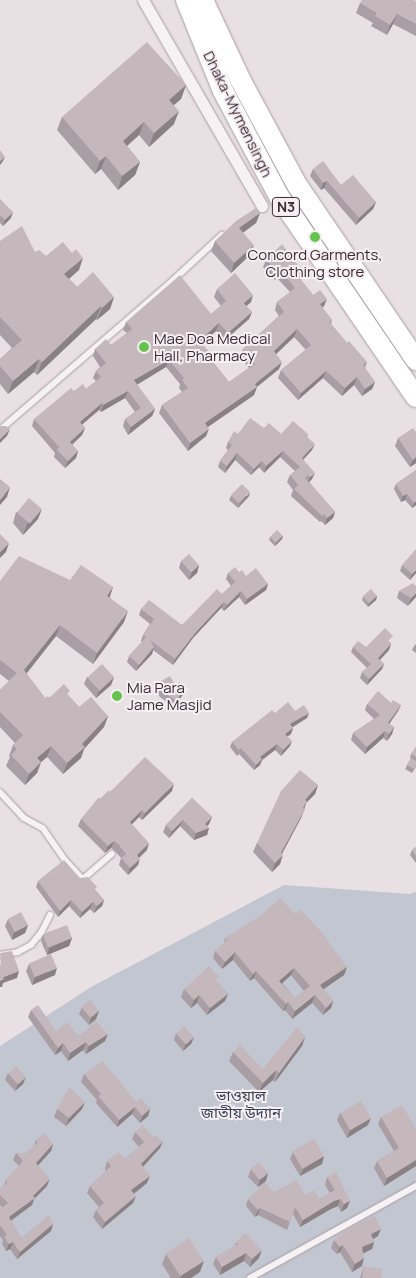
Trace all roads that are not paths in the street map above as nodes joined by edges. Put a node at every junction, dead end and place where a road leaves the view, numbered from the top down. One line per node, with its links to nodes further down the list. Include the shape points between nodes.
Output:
1 (143, 0): 4 (street)
2 (186, 0): 4 (highway, Dhaka-Mymensingh / N3, via 246,138)
3 (204, 0): 6 (highway, Dhaka-Mymensingh / N3, via 241,81 297,185)
4 (271, 208): 7 (highway, Dhaka-Mymensingh / N3)
5 (230, 227): 8 (lane)
6 (416, 360)
7 (416, 396)
8 (0, 430)
9 (0, 792): 10 (lane, via 24,818 43,828 83,879)
10 (112, 854)
11 (50, 915): 12 (lane, via 31,945 18,952)
12 (0, 955)
13 (416, 1186): 14 (lane)
14 (250, 1278)

